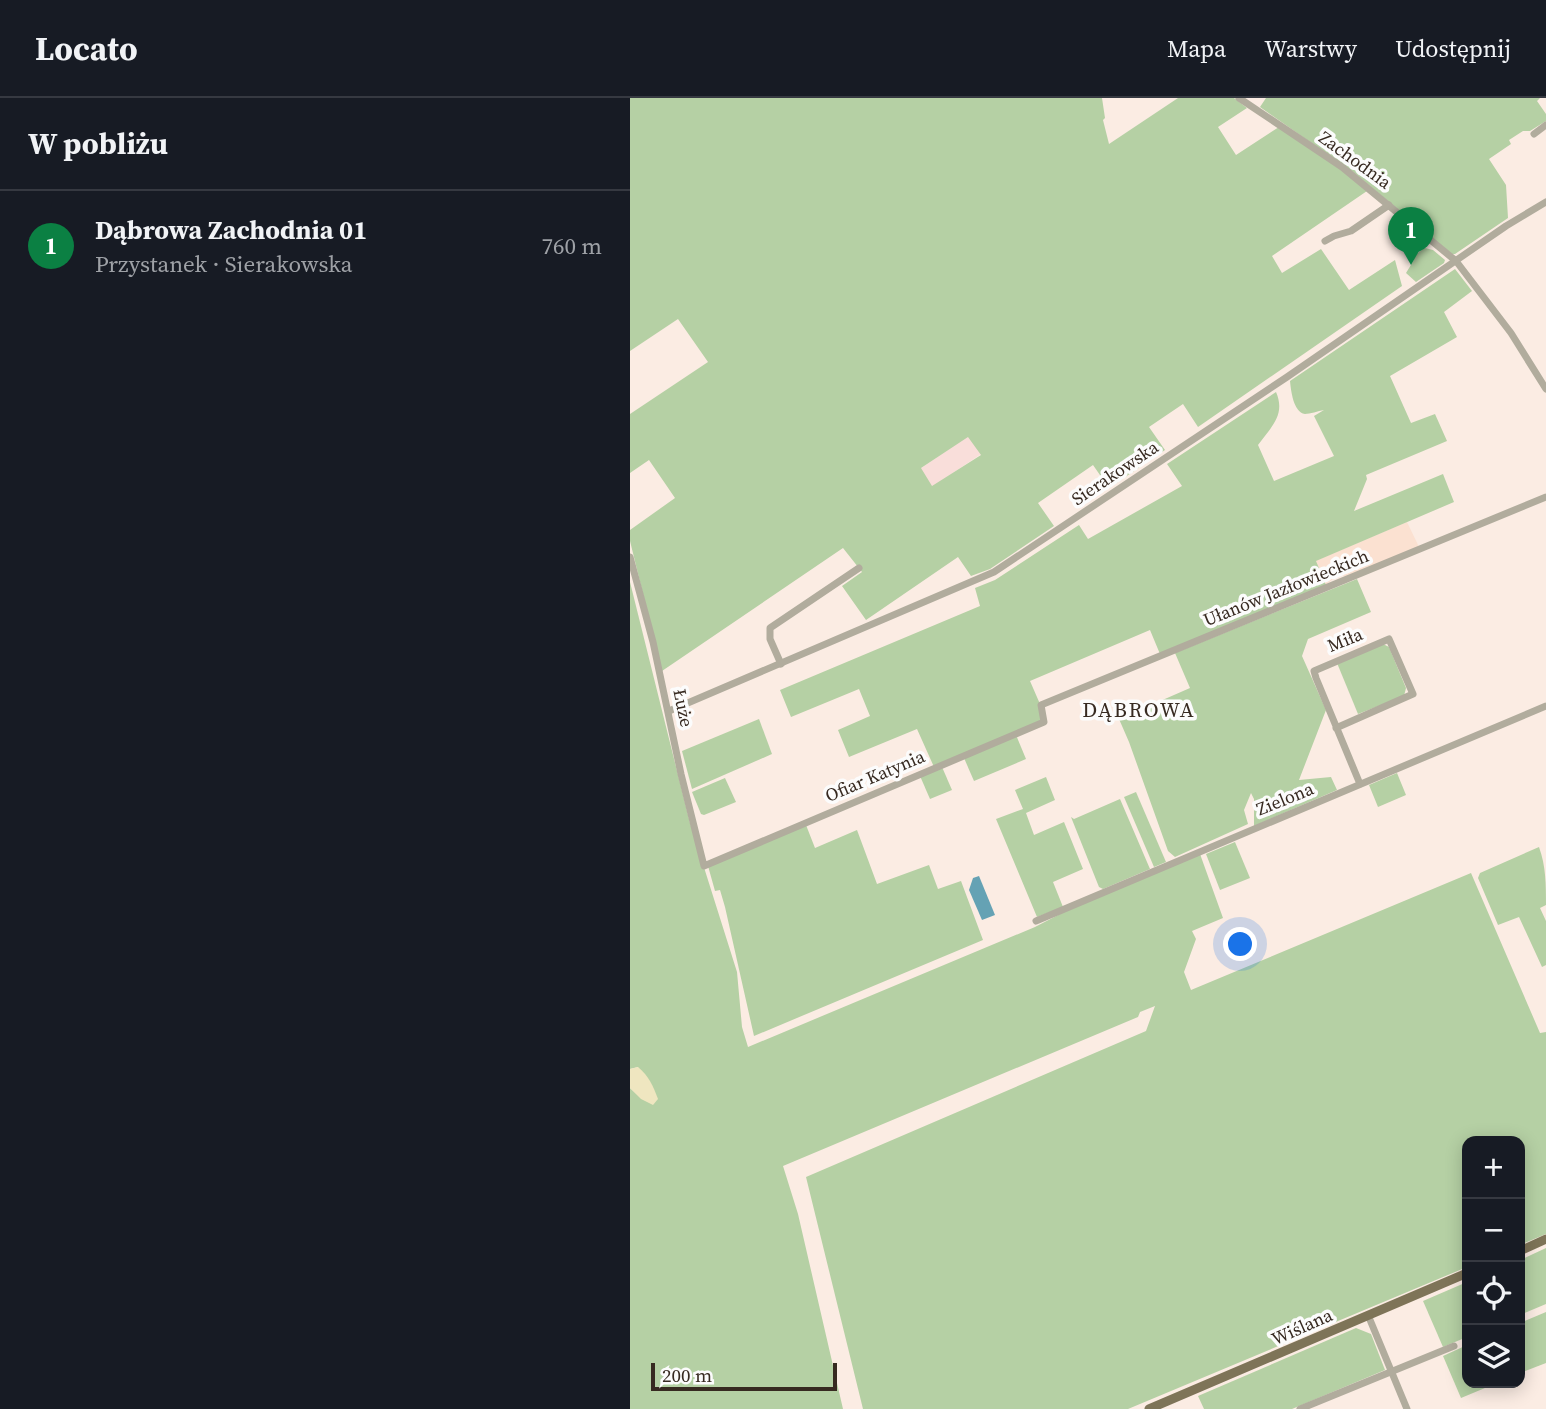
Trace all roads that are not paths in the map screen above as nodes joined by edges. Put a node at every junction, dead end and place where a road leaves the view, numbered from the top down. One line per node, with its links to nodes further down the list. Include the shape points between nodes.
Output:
1 (1239, 98): 5 (street, Zachodnia, via 1342,167)
2 (1546, 125): 3 (street)
3 (1534, 134)
4 (1546, 202): 7 (street, Sierakowska)
5 (1389, 205): 6 (street, via 1351,231); 7 (street, Zachodnia)
6 (1325, 241)
7 (1456, 261): 8 (street, Zachodnia, via 1511,333); 12 (street, Sierakowska, via 994,572)
8 (1546, 389)
9 (1546, 497): 14 (street, Ułanów Jazłowieckich)
10 (630, 557): 15 (street, Łuże)
11 (859, 568): 12 (street, via 770,628)
12 (781, 664): 15 (street, Sierakowska)
13 (1546, 706): 17 (street, Zielona)
14 (1040, 708): 18 (street, Ofiar Katynia, via 1044,722)
15 (669, 711): 18 (street, Łuże)
16 (1336, 728): 16 (street, Miła, via 1314,671 1389,639 1413,694); 17 (street, Miła)
17 (1360, 784): 19 (street, Zielona)
18 (705, 866)
19 (1036, 921)
20 (1546, 1240): 21 (main road)
21 (1525, 1249)
22 (1462, 1275): 23 (main road, Wiślana)
23 (1368, 1315): 25 (street); 26 (main road, Wiślana)
24 (1454, 1346): 25 (street)
25 (1392, 1371): 27 (street); 28 (street)
26 (1149, 1409)
27 (1300, 1409)
28 (1407, 1409)

